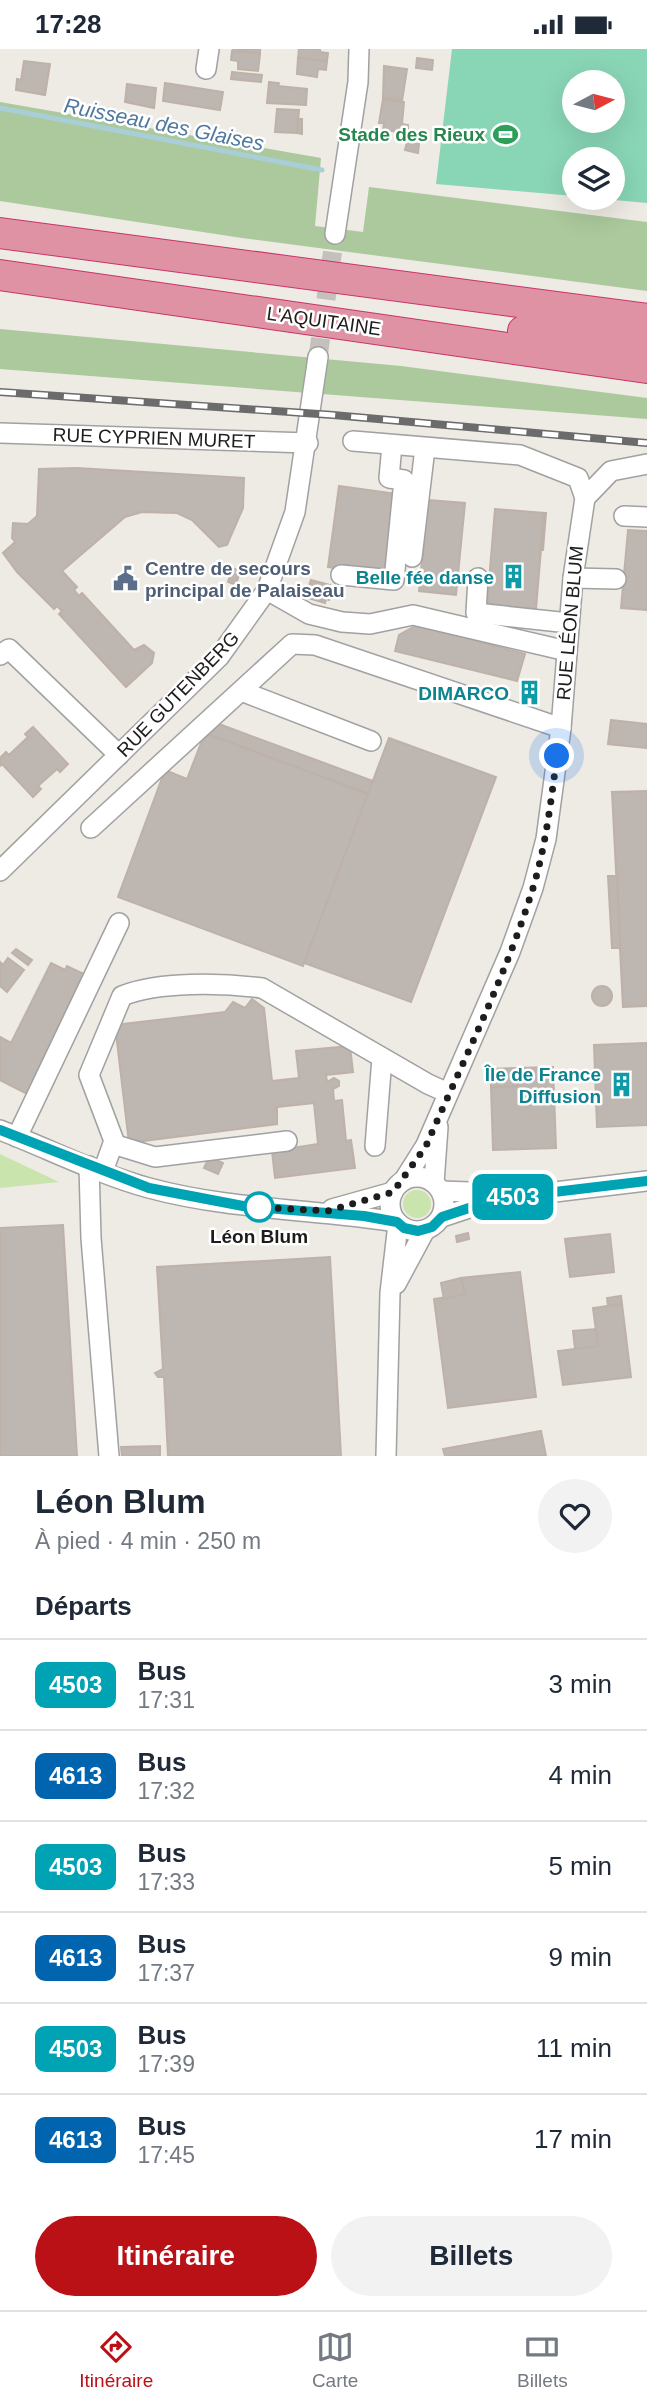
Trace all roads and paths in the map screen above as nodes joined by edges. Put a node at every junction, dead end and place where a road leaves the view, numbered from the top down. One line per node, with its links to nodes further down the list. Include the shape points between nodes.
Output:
1 (209, 49): 3 (street)
2 (359, 49): 5 (street)
3 (206, 69)
4 (0, 233): 8 (highway)
5 (335, 234)
6 (0, 275): 7 (highway, L'AQUITAINE)
7 (276, 314): 9 (highway, via 318,310); 11 (highway, L'AQUITAINE)
8 (647, 319)
9 (647, 343)
10 (318, 357): 14 (street, RUE GUTENBERG)
11 (647, 368)
12 (0, 433): 14 (street, RUE CYPRIEN MURET)
13 (353, 441): 15 (street)
14 (308, 443): 26 (street, RUE GUTENBERG, via 295,512)
15 (392, 445): 16 (street); 22 (street, via 388,478 404,480 394,580)
16 (425, 448): 18 (street, via 520,455 540,461 578,478); 21 (street)
17 (647, 464): 18 (street, via 611,471)
18 (585, 498): 23 (street, RUE LÉON BLUM)
19 (624, 516): 20 (street)
20 (647, 517)
21 (412, 557)
22 (341, 575)
23 (573, 577): 25 (street); 27 (street, RUE LÉON BLUM)
24 (478, 578): 27 (street, via 476,613)
25 (616, 579)
26 (267, 590): 29 (street, via 309,614 342,622 370,624 413,615); 33 (street, RUE GUTENBERG, via 219,657)
27 (569, 622): 29 (street, RUE LÉON BLUM)
28 (3, 648): 33 (street)
29 (567, 651): 31 (street, RUE LÉON BLUM)
30 (241, 691): 31 (street, via 292,644 315,645); 32 (street); 34 (street)
31 (561, 728): 38 (street, RUE LÉON BLUM, via 546,839 533,888)
32 (371, 741)
33 (119, 755): 35 (street, RUE GUTENBERG)
34 (91, 828)
35 (0, 871)
36 (118, 923): 40 (street)
37 (382, 1058): 38 (street); 42 (street, via 262,988 139,989 122,996 89,1075); 43 (street)
38 (449, 1093): 39 (street, RUE LÉON BLUM)
39 (439, 1116): 46 (street, RUE LÉON BLUM, via 426,1146); 47 (street)
40 (8, 1133): 44 (street)
41 (287, 1141): 42 (street, via 155,1157)
42 (113, 1145): 44 (street)
43 (375, 1146)
44 (96, 1169): 49 (street, via 195,1198); 54 (street, via 91,1238)
45 (647, 1181): 48 (street)
46 (399, 1186): 47 (street, via 420,1177); 49 (street); 51 (street, via 391,1207)
47 (438, 1187): 48 (street); 50 (street)
48 (496, 1199): 50 (street)
49 (328, 1211): 51 (street)
50 (442, 1217): 52 (street)
51 (398, 1223): 52 (street, via 411,1230); 53 (street)
52 (425, 1230): 53 (street)
53 (390, 1293): 55 (street)
54 (109, 1456)
55 (386, 1456)

